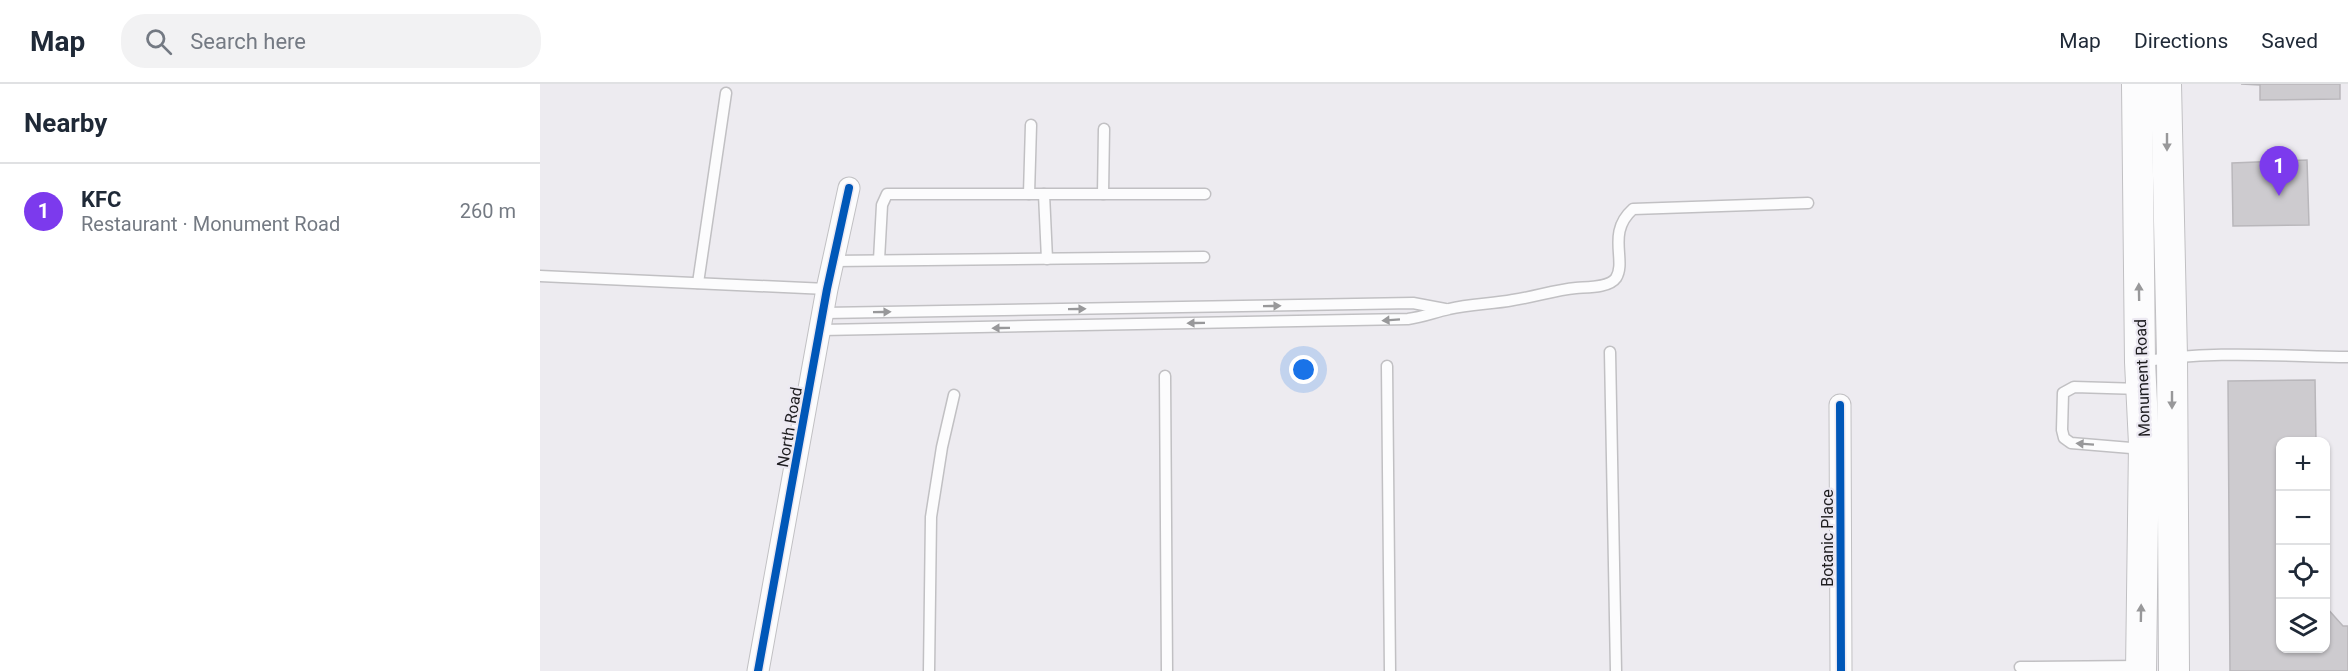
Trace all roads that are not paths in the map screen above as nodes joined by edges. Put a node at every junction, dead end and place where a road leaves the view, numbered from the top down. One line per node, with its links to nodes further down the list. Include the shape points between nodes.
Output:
1 (2137, 84): 26 (main road, Monument Road, one-way to 1)
2 (2166, 84): 22 (main road, Monument Road, one-way to 22)
3 (726, 93): 17 (lane)
4 (1031, 125): 7 (lane)
5 (1104, 129): 9 (lane)
6 (849, 188): 15 (street, North Road)
7 (1029, 194): 8 (lane); 14 (lane, via 887,194 882,205)
8 (1044, 194): 9 (lane); 13 (lane)
9 (1103, 194): 10 (lane)
10 (1205, 194)
11 (1808, 203): 19 (lane, via 1633,209 1621,227 1617,277 1612,281)
12 (1204, 257): 13 (lane)
13 (1047, 259): 14 (lane)
14 (879, 260): 15 (lane)
15 (833, 261): 18 (street, North Road)
16 (540, 276): 17 (lane)
17 (698, 283): 18 (lane)
18 (827, 289): 20 (street, North Road)
19 (1448, 309): 20 (lane, one-way to 19, via 1413,303); 20 (lane, one-way to 20, via 1428,316 1381,321)
20 (822, 322): 32 (street, North Road)
21 (1610, 352): 36 (lane)
22 (2172, 356): 23 (lane); 26 (lane); 38 (main road, Monument Road, one-way to 38)
23 (2348, 357)
24 (1387, 366): 35 (lane)
25 (1165, 376): 34 (lane)
26 (2141, 376): 29 (main road, Monument Road); 29 (lane, one-way to 26, via 2071,443 2062,430 2063,393 2074,387)
27 (954, 395): 33 (lane, via 931,517)
28 (1840, 405): 37 (street, Botanic Place)
29 (2144, 449): 31 (main road, Monument Road, one-way to 29)
30 (2020, 668): 31 (lane)
31 (2141, 668)
32 (758, 671)
33 (929, 671)
34 (1167, 671)
35 (1390, 671)
36 (1616, 671)
37 (1841, 671)
38 (2174, 671)

